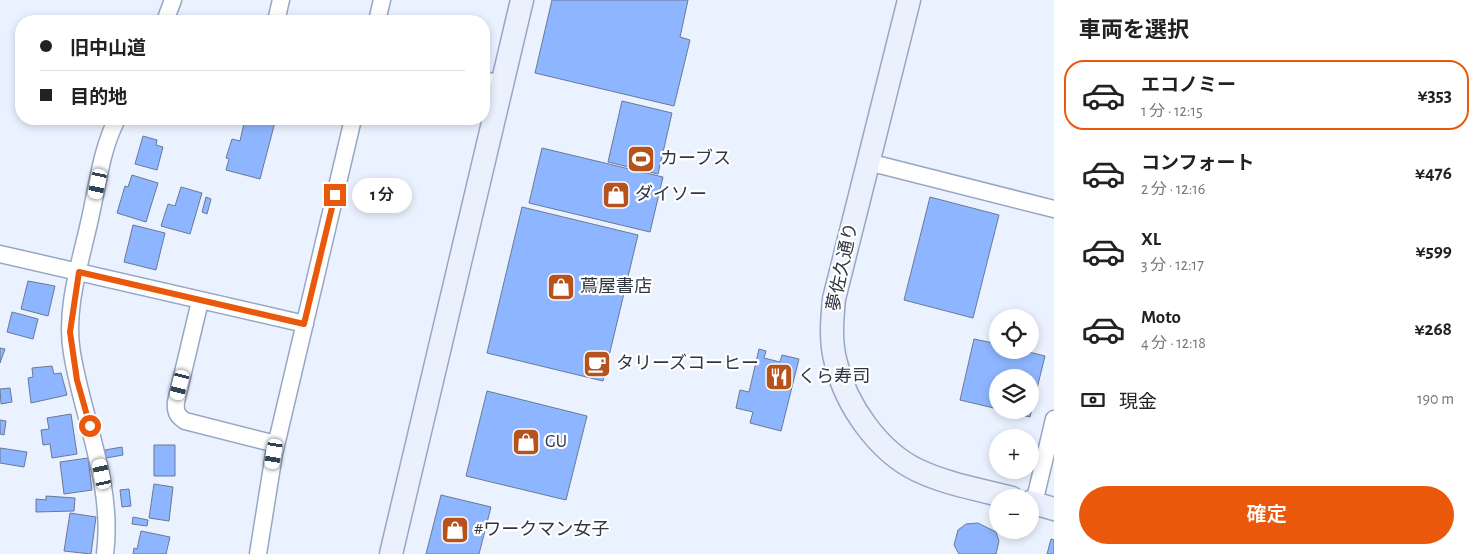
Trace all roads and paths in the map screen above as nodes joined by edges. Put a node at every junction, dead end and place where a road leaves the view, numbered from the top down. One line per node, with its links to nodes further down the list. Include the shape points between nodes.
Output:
1 (173, 0): 6 (street)
2 (281, 0): 7 (street)
3 (382, 0): 8 (street)
4 (522, 0): 9 (street)
5 (909, 0): 14 (street, 夢佐久通り)
6 (167, 15)
7 (277, 15)
8 (378, 15)
9 (493, 82): 10 (street)
10 (490, 96)
11 (115, 125): 17 (street, via 105,150)
12 (348, 125): 19 (street)
13 (484, 125): 26 (street)
14 (868, 162): 15 (street); 23 (street, 夢佐久通り, via 834,299 836,365 857,412 898,459 918,471)
15 (1054, 209)
16 (0, 254): 17 (street)
17 (79, 272): 18 (street); 24 (street, via 70,332 77,380 102,474 107,534)
18 (200, 301): 19 (street); 21 (street, via 176,402 178,417)
19 (304, 324): 21 (street)
20 (1054, 419): 22 (street)
21 (276, 444): 25 (street)
22 (1036, 489)
23 (989, 492)
24 (105, 554)
25 (258, 554)
26 (391, 554)

